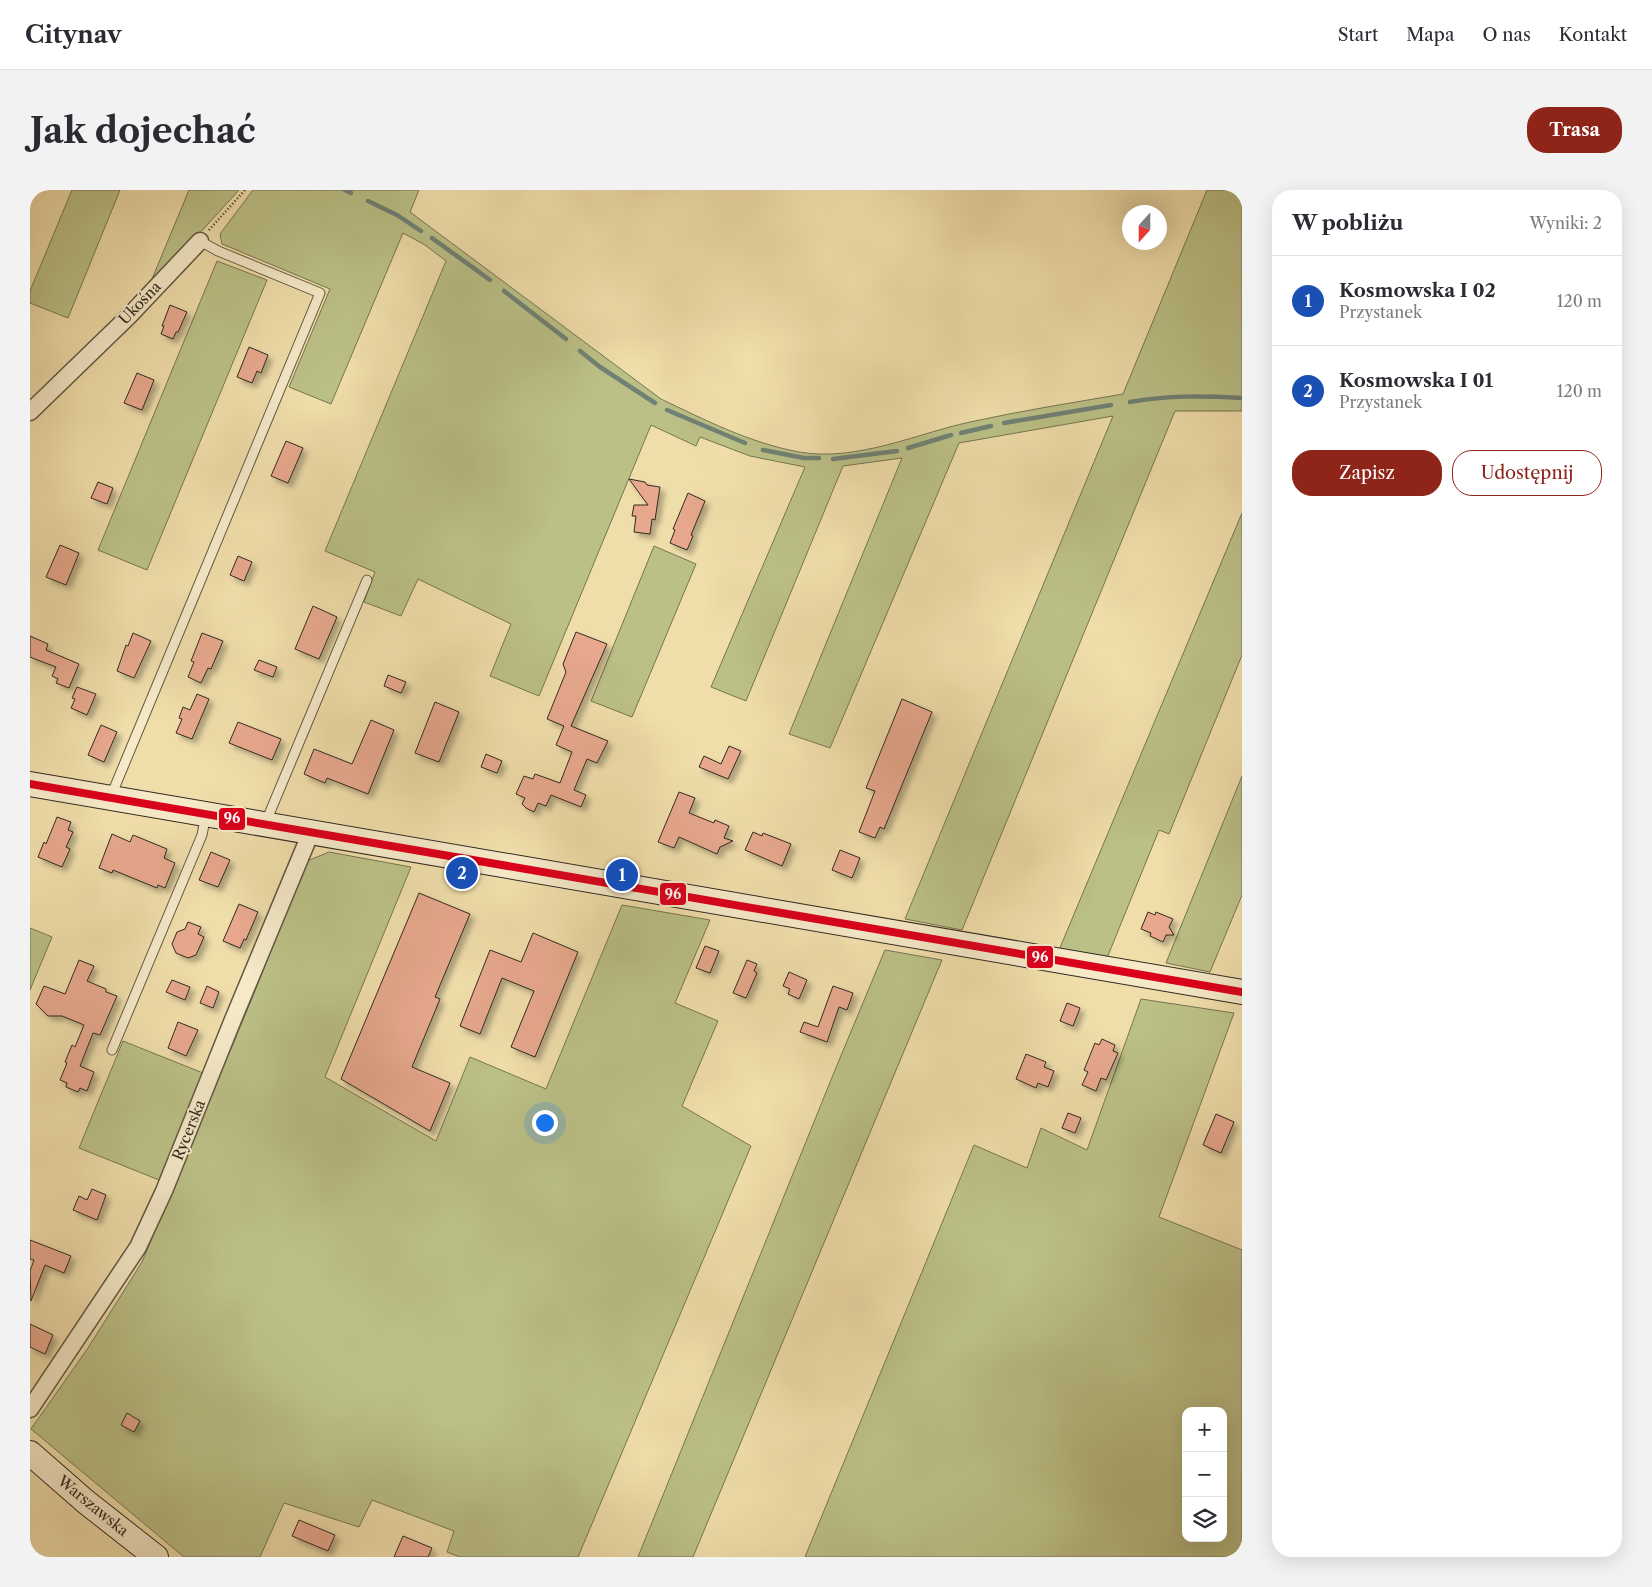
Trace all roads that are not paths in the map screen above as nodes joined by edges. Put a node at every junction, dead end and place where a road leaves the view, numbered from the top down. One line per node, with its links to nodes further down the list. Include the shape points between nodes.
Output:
1 (200, 240): 2 (street, Ukośna, via 129,316); 5 (lane, via 218,251 320,293)
2 (30, 412)
3 (366, 580): 7 (lane)
4 (30, 784): 5 (street)
5 (110, 798): 6 (street)
6 (206, 814): 7 (street); 10 (lane, via 202,835)
7 (265, 824): 8 (street)
8 (311, 832): 9 (street); 11 (street, Rycerska, via 138,1247)
9 (1242, 992)
10 (112, 1050)
11 (30, 1409)
12 (30, 1453): 13 (street, Warszawska)
13 (156, 1557)

